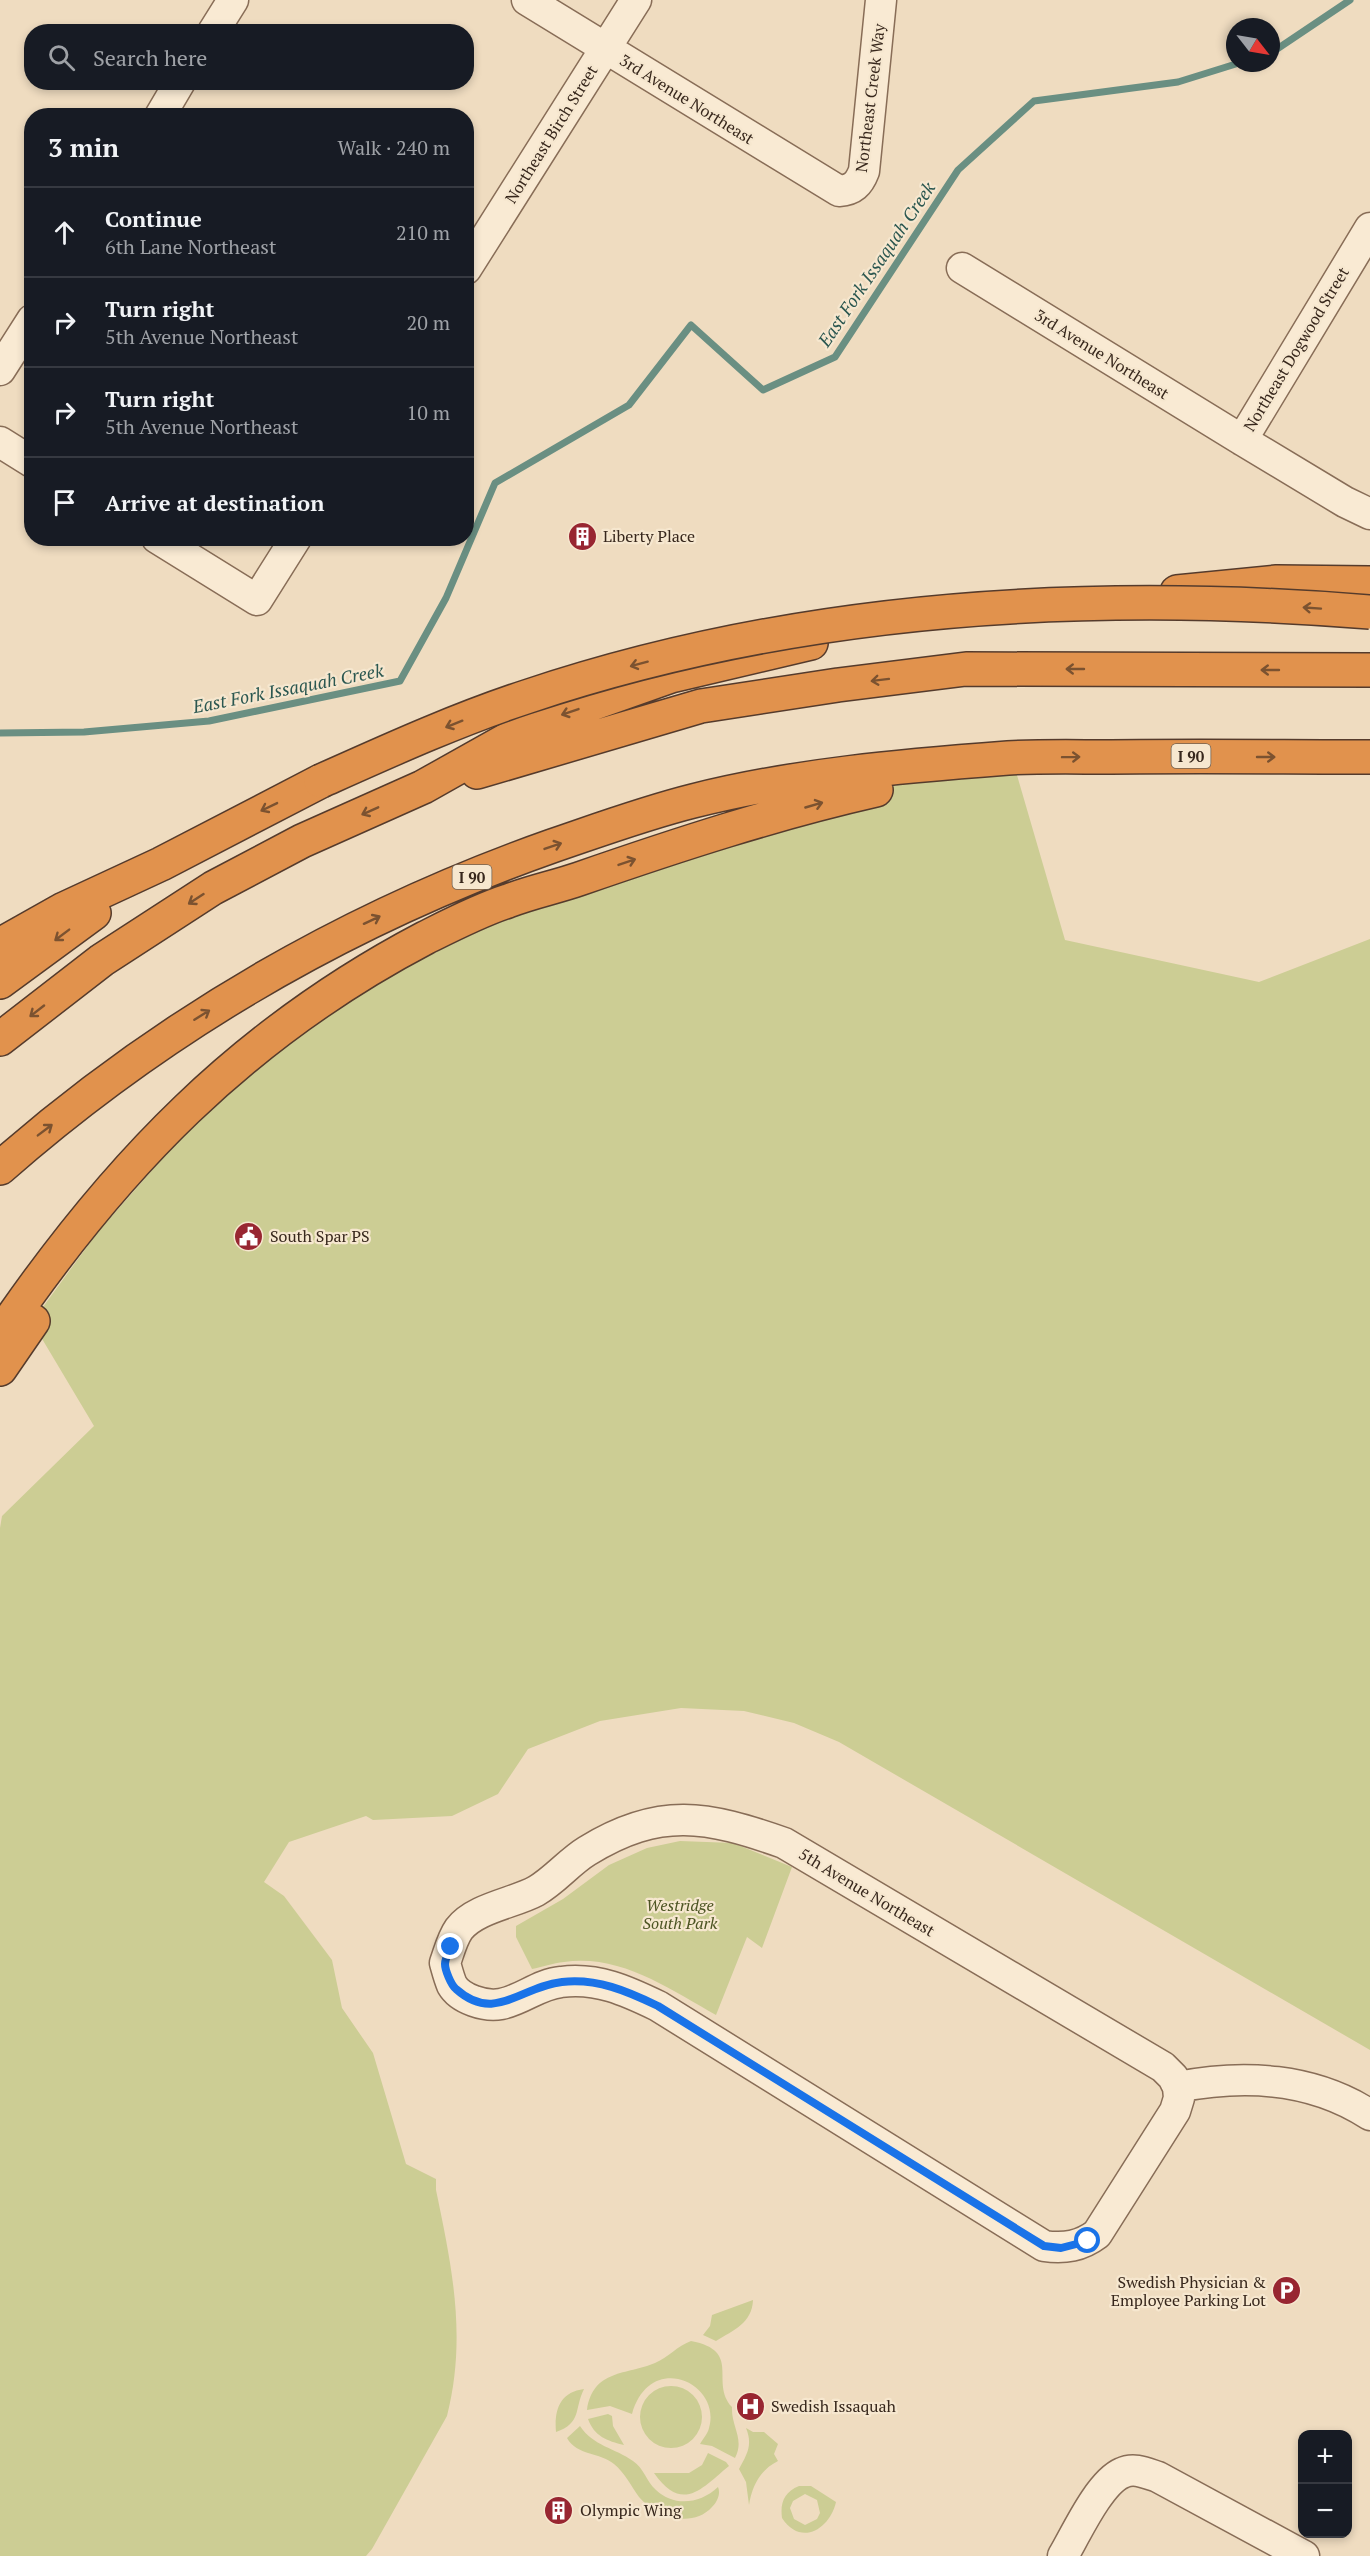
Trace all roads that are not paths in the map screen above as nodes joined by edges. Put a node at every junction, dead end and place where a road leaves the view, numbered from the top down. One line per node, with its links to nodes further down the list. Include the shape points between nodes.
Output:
1 (233, 0): 5 (street)
2 (527, 0): 6 (street, 3rd Avenue Northeast)
3 (636, 0): 6 (street, Northeast Birch Street)
4 (881, 0): 9 (street, Northeast Creek Way, via 864,171 859,183)
5 (218, 24)
6 (606, 49): 9 (street, 3rd Avenue Northeast, via 826,185 839,191); 11 (street, Northeast Birch Street)
7 (175, 90): 8 (street)
8 (165, 108)
9 (849, 190)
10 (1370, 228): 15 (street, Northeast Dogwood Street)
11 (474, 256)
12 (962, 268): 15 (street, 3rd Avenue Northeast)
13 (24, 332): 14 (street)
14 (0, 370)
15 (1242, 440): 18 (street, 3rd Avenue Northeast)
16 (0, 442): 17 (street)
17 (24, 457)
18 (1370, 514)
19 (170, 546): 20 (street, via 257,600)
20 (291, 546)
21 (1370, 583): 26 (highway, one-way to 26, via 1277,582 1119,598 977,615 795,646 671,676 535,724)
22 (1370, 612): 27 (highway, one-way to 27, bridge, via 1232,603 1041,605 935,612 780,632 654,660 525,697 321,781)
23 (1370, 670): 26 (highway, one-way to 26, via 966,669 701,706)
24 (1370, 757): 25 (highway, I 90, one-way to 24)
25 (1012, 758): 28 (highway, one-way to 25, via 670,847 830,801); 32 (highway, I 90, one-way to 25, via 179,1030 281,967 419,898 521,857 693,801 873,771)
26 (423, 787): 31 (highway, one-way to 31, via 302,841 213,888 102,960)
27 (161, 864): 29 (highway, via 64,909); 30 (highway, one-way to 30)
28 (572, 881): 33 (highway, via 505,901 425,939 319,1003 229,1070 174,1120 110,1188); 34 (highway, via 385,977 315,1023 238,1086 176,1143 122,1201)
29 (0, 945)
30 (0, 982)
31 (0, 1039)
32 (0, 1168)
33 (0, 1335)
34 (0, 1369)
35 (1178, 2087): 35 (street, 5th Avenue Northeast, via 1163,2067 784,1843 734,1826 681,1819 654,1822 618,1834 585,1852 537,1891 483,1912 460,1928 445,1963 453,1987 471,2001 500,2004 538,1988 585,1981 637,1995 1044,2246 1072,2246 1097,2234 1175,2111); 36 (street, via 1211,2081 1292,2083 1331,2095)
36 (1370, 2115)
37 (1063, 2556): 38 (street, via 1101,2493 1122,2472 1137,2470 1158,2477)
38 (1304, 2556)

